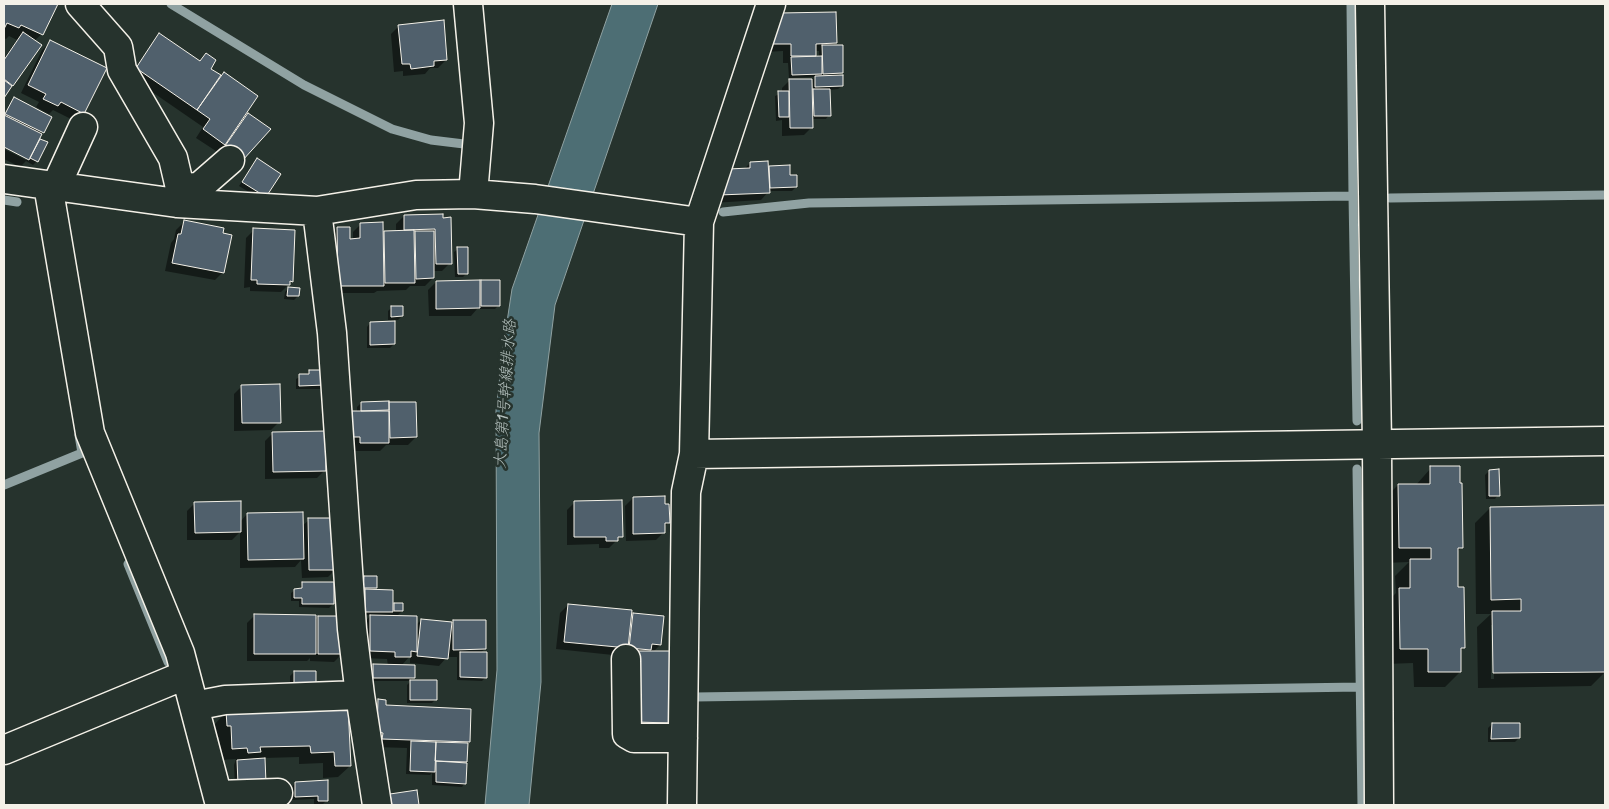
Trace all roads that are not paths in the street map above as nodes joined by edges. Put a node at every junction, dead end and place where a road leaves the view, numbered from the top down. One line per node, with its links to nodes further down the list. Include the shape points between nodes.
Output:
1 (80, 4): 10 (street, via 118,48 122,70 172,158)
2 (468, 4): 9 (street, via 479,123)
3 (771, 4): 12 (street)
4 (1370, 4): 14 (street)
5 (83, 127): 8 (street)
6 (230, 160): 10 (street, via 199,187)
7 (4, 178): 8 (street)
8 (52, 185): 10 (street); 17 (street, via 90,433 180,652)
9 (472, 194): 11 (street, via 416,195); 12 (street, via 535,199)
10 (178, 196): 11 (street)
11 (317, 212): 18 (street, via 332,333 352,629)
12 (699, 222): 15 (street)
13 (1605, 441): 14 (street)
14 (1377, 444): 15 (street); 26 (street)
15 (694, 454): 20 (street, via 686,492)
16 (626, 659): 20 (street, via 627,734 634,738)
17 (185, 675): 19 (street); 21 (street)
18 (360, 695): 19 (street, via 225,700); 24 (street)
19 (194, 706): 23 (street)
20 (683, 738): 25 (street)
21 (4, 750)
22 (278, 793): 23 (street)
23 (219, 800)
24 (378, 805)
25 (682, 805)
26 (1379, 805)

